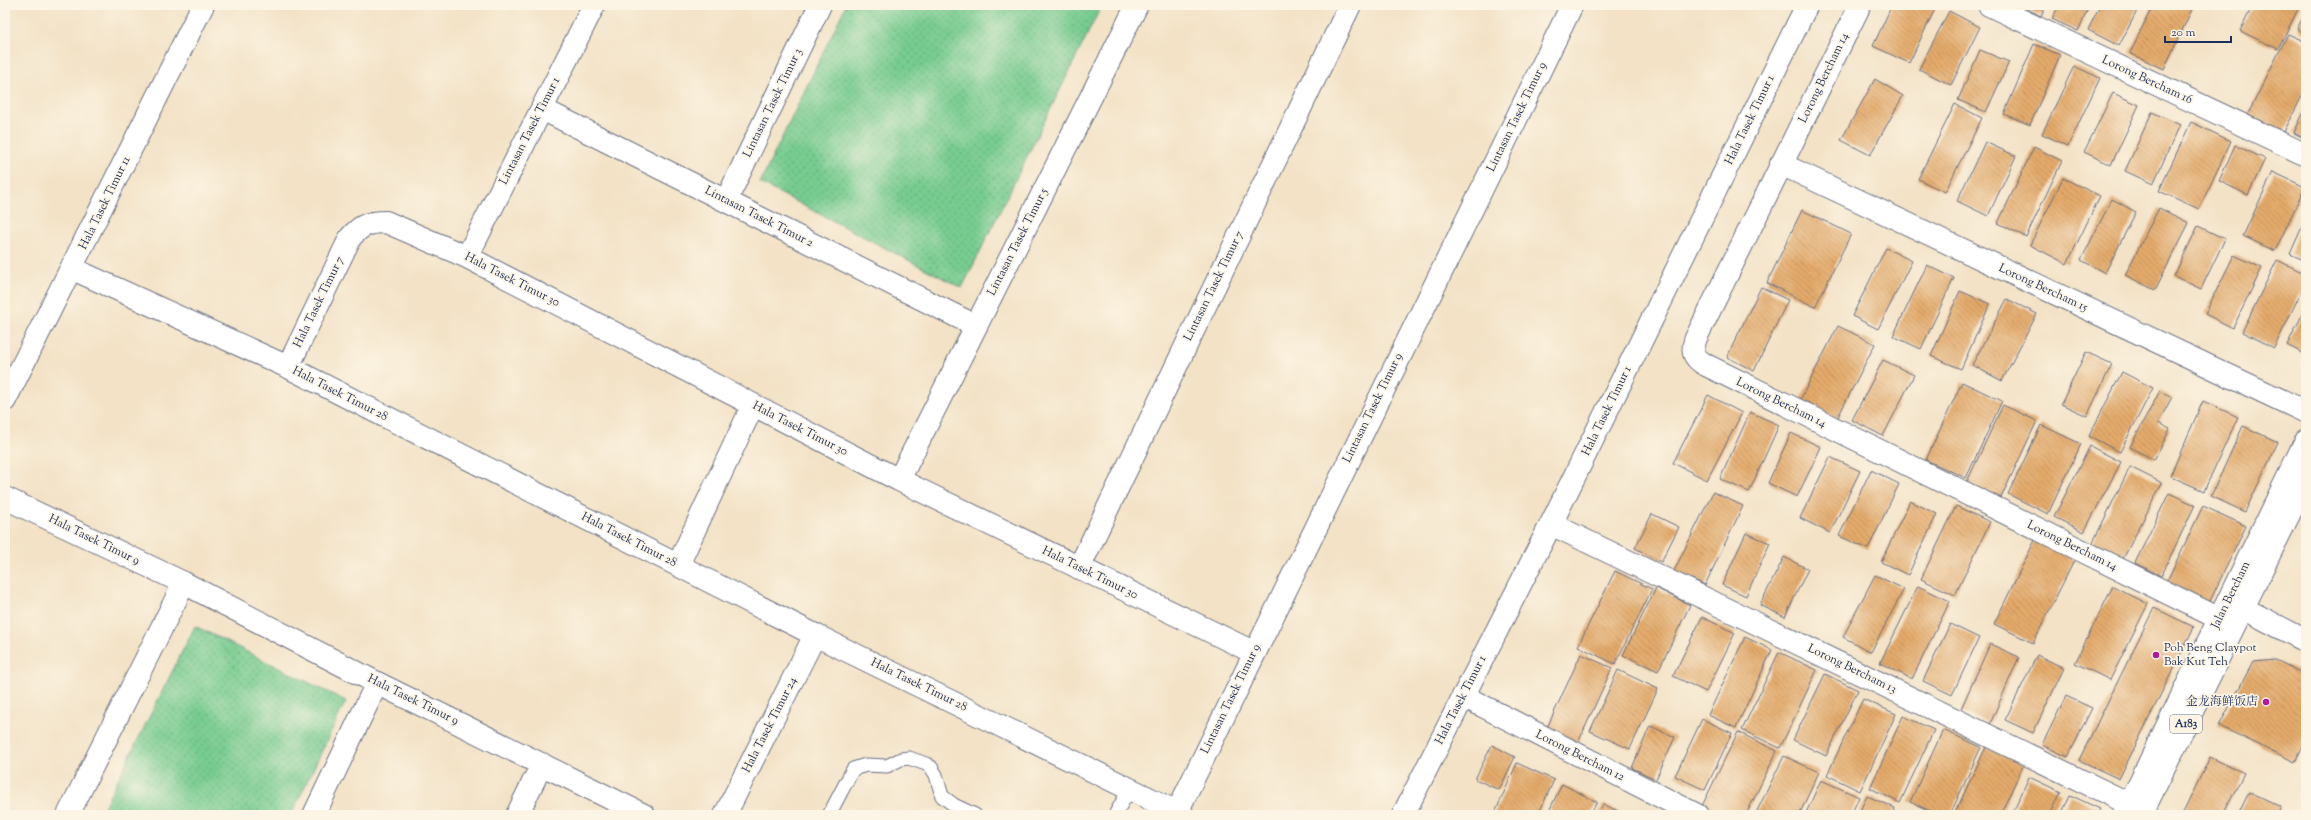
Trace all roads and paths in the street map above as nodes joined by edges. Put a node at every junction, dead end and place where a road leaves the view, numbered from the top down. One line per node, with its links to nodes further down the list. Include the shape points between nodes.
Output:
1 (203, 5): 16 (street, Hala Tasek Timur 11)
2 (594, 5): 10 (street, Lintasan Tasek Timur 1)
3 (820, 5): 13 (street, Lintasan Tasek Timur 3)
4 (1137, 5): 17 (street, Lintasan Tasek Timur 5)
5 (1572, 5): 36 (street, Lintasan Tasek Timur 9)
6 (1807, 5): 26 (street, Hala Tasek Timur 1)
7 (1860, 5): 12 (street, Lorong Bercham 14)
8 (1989, 5): 11 (street, Lorong Bercham 16)
9 (1346, 6): 28 (street, Lintasan Tasek Timur 7)
10 (542, 109): 13 (street, Lintasan Tasek Timur 2); 15 (street, Lintasan Tasek Timur 1)
11 (2306, 155)
12 (1781, 164): 21 (street, Lorong Bercham 15); 32 (street, Lorong Bercham 14, via 1692,347 1698,361)
13 (726, 201): 17 (street, Lintasan Tasek Timur 2)
14 (350, 238): 15 (street, Hala Tasek Timur 30, via 359,228 372,222 386,222); 18 (street, Hala Tasek Timur 7)
15 (467, 257): 20 (street, Hala Tasek Timur 30)
16 (73, 269): 18 (street, Hala Tasek Timur 28); 19 (street, Hala Tasek Timur 11)
17 (976, 326): 23 (street, Lintasan Tasek Timur 5)
18 (288, 367): 27 (street, Hala Tasek Timur 28)
19 (5, 400)
20 (754, 405): 23 (street, Hala Tasek Timur 30); 27 (street)
21 (2306, 412)
22 (2306, 440): 30 (street, Jalan Bercham / A183)
23 (899, 480): 28 (street, Hala Tasek Timur 30)
24 (2306, 480): 31 (street, Jalan Bercham / A183)
25 (5, 498): 29 (street, Hala Tasek Timur 9)
26 (1551, 524): 38 (street, Hala Tasek Timur 1); 41 (street, Lorong Bercham 13)
27 (678, 565): 33 (street, Hala Tasek Timur 28)
28 (1079, 568): 36 (street, Hala Tasek Timur 30)
29 (184, 583): 37 (street, Hala Tasek Timur 9); 43 (street)
30 (2236, 585): 31 (street, via 2237,606); 32 (street, Jalan Bercham / A183)
31 (2243, 610): 32 (street); 34 (street); 35 (street, Jalan Bercham / A183)
32 (2220, 619): 35 (street, via 2226,629); 41 (street, Jalan Bercham / A183)
33 (816, 635): 40 (street, Hala Tasek Timur 28); 47 (street, Hala Tasek Timur 24)
34 (2306, 641)
35 (2224, 648): 41 (street, Jalan Bercham / A183)
36 (1253, 652): 42 (street, Lintasan Tasek Timur 9)
37 (377, 683): 39 (street, Hala Tasek Timur 9); 44 (street)
38 (1463, 696): 51 (street, Hala Tasek Timur 1); 52 (street, Lorong Bercham 12)
39 (542, 764): 45 (street); 46 (street, Hala Tasek Timur 9)
40 (1130, 788): 42 (street, Hala Tasek Timur 28); 50 (lane)
41 (2138, 812)
42 (1180, 813)
43 (68, 815)
44 (314, 815)
45 (517, 815)
46 (644, 815)
47 (725, 815)
48 (829, 815): 49 (lane, via 853,769 866,765 887,766 909,758 932,767 942,796)
49 (975, 815)
50 (1115, 815)
51 (1403, 815)
52 (1697, 815)

